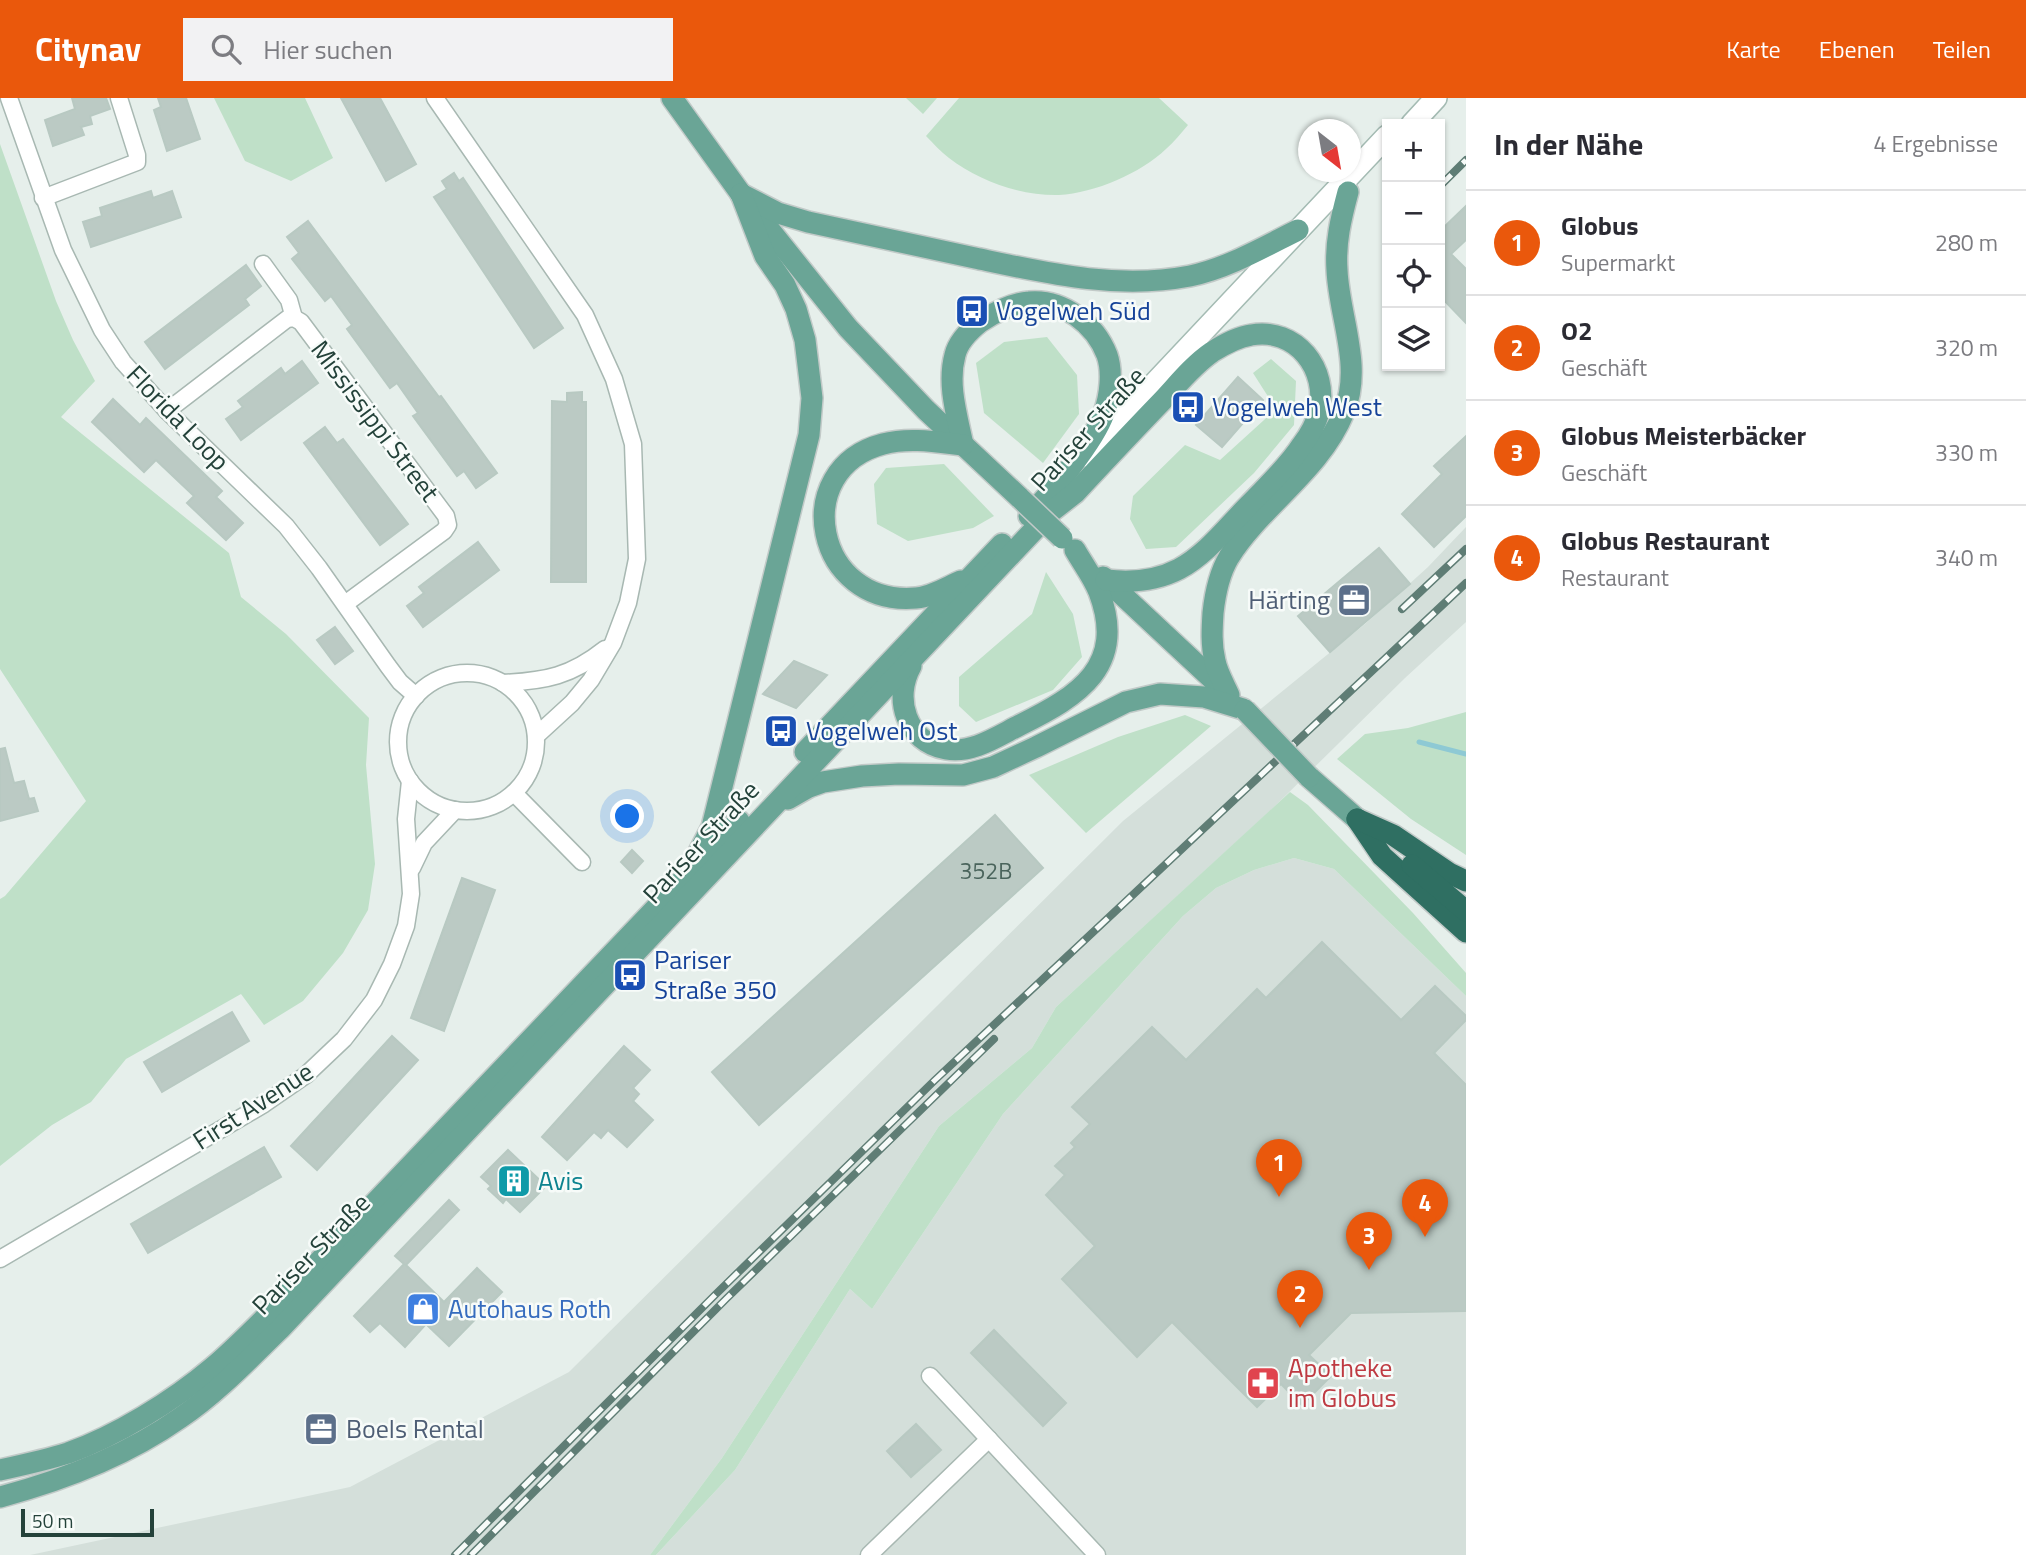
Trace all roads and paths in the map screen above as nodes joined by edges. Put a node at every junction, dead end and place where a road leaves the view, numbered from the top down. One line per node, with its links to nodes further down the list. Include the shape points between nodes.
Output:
1 (9, 98): 13 (street, Florida Loop)
2 (119, 98): 13 (street, via 137,163)
3 (435, 98): 24 (street, via 585,316 614,379 633,444 637,559)
4 (672, 98): 12 (main road)
5 (1423, 98): 7 (main road)
6 (1436, 98): 8 (main road)
7 (1404, 119)
8 (1417, 119)
9 (1382, 141): 14 (main road, Pariser Straße)
10 (1382, 155): 11 (main road, Pariser Straße)
11 (1348, 192): 19 (main road, Pariser Straße); 28 (main road, via 1336,246 1351,390 1340,421 1318,457 1246,536 1228,559 1217,584 1211,635 1215,663)
12 (741, 194): 14 (main road, via 808,222 1022,268 1112,281 1194,275); 18 (main road, via 848,328); 38 (main road, via 765,256 796,309 805,340 812,398 809,435 712,827)
13 (43, 198): 17 (street, Florida Loop, via 102,330 123,362)
14 (1298, 230): 19 (main road, Pariser Straße)
15 (263, 264): 16 (street, Mississippi Street, via 289,300)
16 (294, 318): 17 (street, Mississippi Street); 23 (street, Mississippi Street, via 446,516 448,525)
17 (167, 411): 23 (street, Florida Loop, via 286,526)
18 (963, 444): 19 (main road, via 952,387 955,354 962,340 990,315 1027,302 1073,312 1086,323 1107,356 1107,400 1104,414); 20 (main road, bridge); 21 (main road, via 905,440 866,450 841,470 825,502 824,516 830,549 839,566 870,591 915,598)
19 (1049, 505): 21 (main road, Pariser Straße); 22 (main road, via 1075,493 1211,353 1251,335 1270,335 1285,338 1307,355 1320,387 1318,413 1303,445 1287,465 1198,557 1160,577 1124,582); 25 (main road, Pariser Straße)
20 (1069, 544): 22 (main road); 25 (main road, via 1098,589 1107,623 1103,655 1094,674 1076,693 982,744 946,750 923,739 905,715 904,683)
21 (970, 577): 38 (main road, Pariser Straße)
22 (1106, 579): 28 (main road)
23 (345, 604): 27 (street, Florida Loop, via 400,682)
24 (613, 643): 26 (street, via 564,673); 29 (street, via 591,680)
25 (920, 652): 33 (main road, Pariser Straße)
26 (503, 683): 27 (street, via 489,676 457,674); 29 (street, via 520,697)
27 (416, 695): 30 (street, via 399,728 401,764)
28 (1237, 702): 33 (main road, via 1160,694 1126,702 993,766 963,775 899,774 823,782); 34 (main road, bridge)
29 (536, 736): 31 (street, via 531,767)
30 (410, 780): 32 (street, via 429,800); 36 (street, First Avenue, via 406,818)
31 (514, 793): 32 (street, via 487,808); 35 (street)
32 (455, 810): 36 (street, First Avenue, via 424,843)
33 (765, 814): 44 (main road, Pariser Straße, via 225,1383 180,1418 120,1454 79,1473)
34 (1357, 819): 37 (highway, via 1394,835); 39 (highway)
35 (582, 862)
36 (410, 874): 40 (street, First Avenue, via 406,926 392,964 344,1039 264,1104)
37 (1466, 881)
38 (679, 884): 43 (main road, Pariser Straße, via 212,1368 167,1402 107,1436 71,1452)
39 (1463, 926)
40 (0, 1259)
41 (930, 1376): 42 (street)
42 (989, 1439): 45 (street); 46 (street)
43 (0, 1470)
44 (0, 1497)
45 (869, 1555)
46 (1097, 1555)

